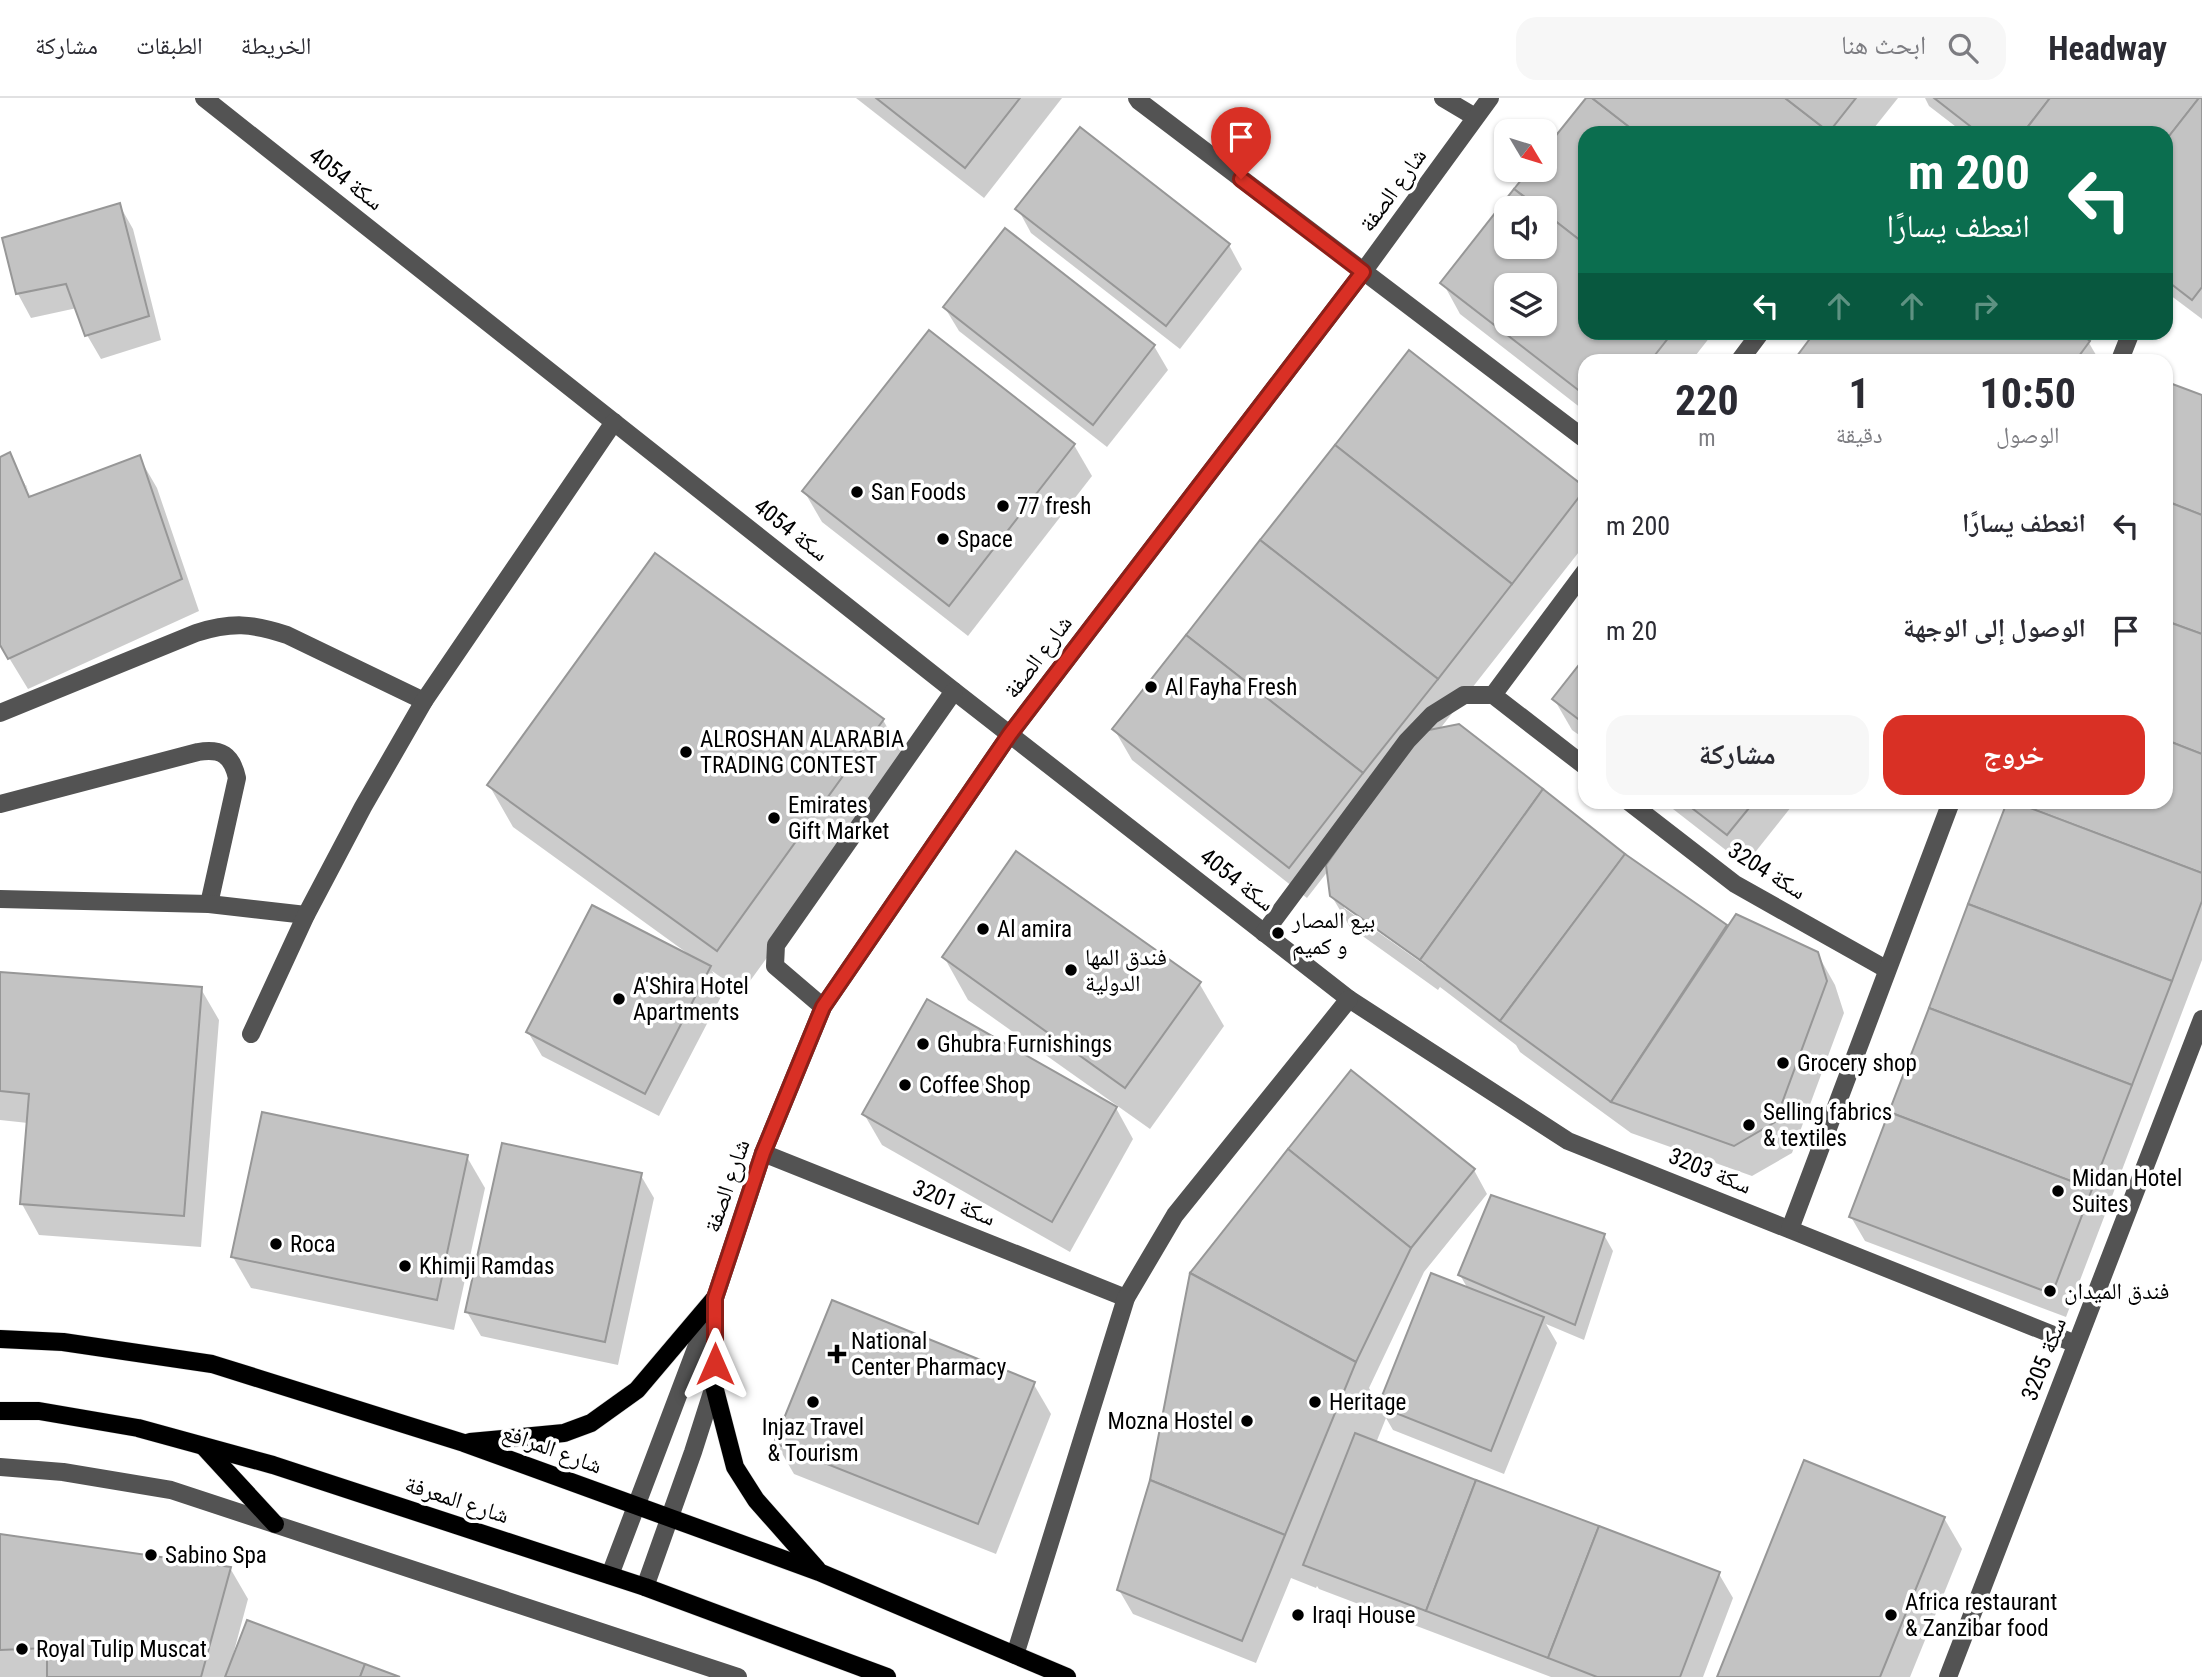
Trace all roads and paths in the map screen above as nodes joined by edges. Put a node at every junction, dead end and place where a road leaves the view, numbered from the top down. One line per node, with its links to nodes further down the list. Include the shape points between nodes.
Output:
1 (204, 98): 7 (street, سكة 4054)
2 (1137, 98): 6 (street)
3 (1443, 98): 5 (street)
4 (1490, 98): 5 (street, شارع الصفة)
5 (1475, 117): 6 (street, شارع الصفة)
6 (1363, 272): 8 (street); 14 (street, شارع الصفة)
7 (614, 422): 10 (street, سكة 4054); 12 (street)
8 (1578, 434)
9 (1578, 581): 11 (street)
10 (954, 691): 14 (street, سكة 4054); 25 (street, via 776,944 775,966)
11 (1493, 695): 15 (street); 22 (street, via 1464,695 1432,715)
12 (424, 701): 13 (street, via 287,635 242,624 196,633); 21 (street)
13 (0, 713)
14 (1010, 734): 22 (street, سكة 4054); 25 (street, شارع الصفة)
15 (1578, 761)
16 (0, 804): 20 (street, via 198,752 222,753 230,759 237,778)
17 (1638, 809): 23 (street, سكة 3204, via 1735,884)
18 (1948, 809): 23 (street)
19 (0, 899): 20 (street)
20 (209, 904): 21 (street)
21 (306, 915): 27 (street)
22 (1264, 933): 24 (street, سكة 4054)
23 (1886, 970): 29 (street)
24 (1349, 999): 29 (street, سكة 3203, via 1568,1141); 31 (street, via 1175,1215)
25 (823, 1007): 28 (street, شارع الصفة)
26 (2202, 1019): 33 (street, سكة 3205)
27 (251, 1034)
28 (763, 1153): 30 (street, شارع الصفة); 31 (street, سكة 3201)
29 (1790, 1229): 33 (street, سكة 3203)
30 (715, 1298): 34 (street, شارع الصفة); 36 (main road, via 637,1390 591,1423 564,1433); 39 (street, شارع الصفة)
31 (1126, 1298): 45 (street)
32 (0, 1339): 36 (main road, شارع المرافع, via 63,1342 212,1364)
33 (2076, 1344): 49 (street, سكة 3205)
34 (714, 1386): 40 (street, شارع الصفة); 42 (main road, via 735,1467 756,1500)
35 (0, 1411): 37 (main road, شارع المعرفة, via 39,1411 138,1428)
36 (464, 1443): 39 (main road, شارع المرافع)
37 (204, 1447): 41 (main road); 43 (main road, شارع المعرفة, via 273,1465)
38 (0, 1467): 41 (street, via 171,1490)
39 (635, 1506): 40 (main road, شارع المرافع); 43 (street, شارع الصفة)
40 (670, 1518): 42 (main road, شارع المرافع); 44 (street, شارع الصفة)
41 (275, 1524): 46 (street)
42 (819, 1572): 45 (main road, شارع المرافع)
43 (610, 1575): 44 (main road, شارع المعرفة)
44 (645, 1587): 47 (main road, شارع المعرفة)
45 (1015, 1655): 48 (main road, شارع المرافع)
46 (738, 1677)
47 (887, 1677)
48 (1067, 1677)
49 (1948, 1677)

